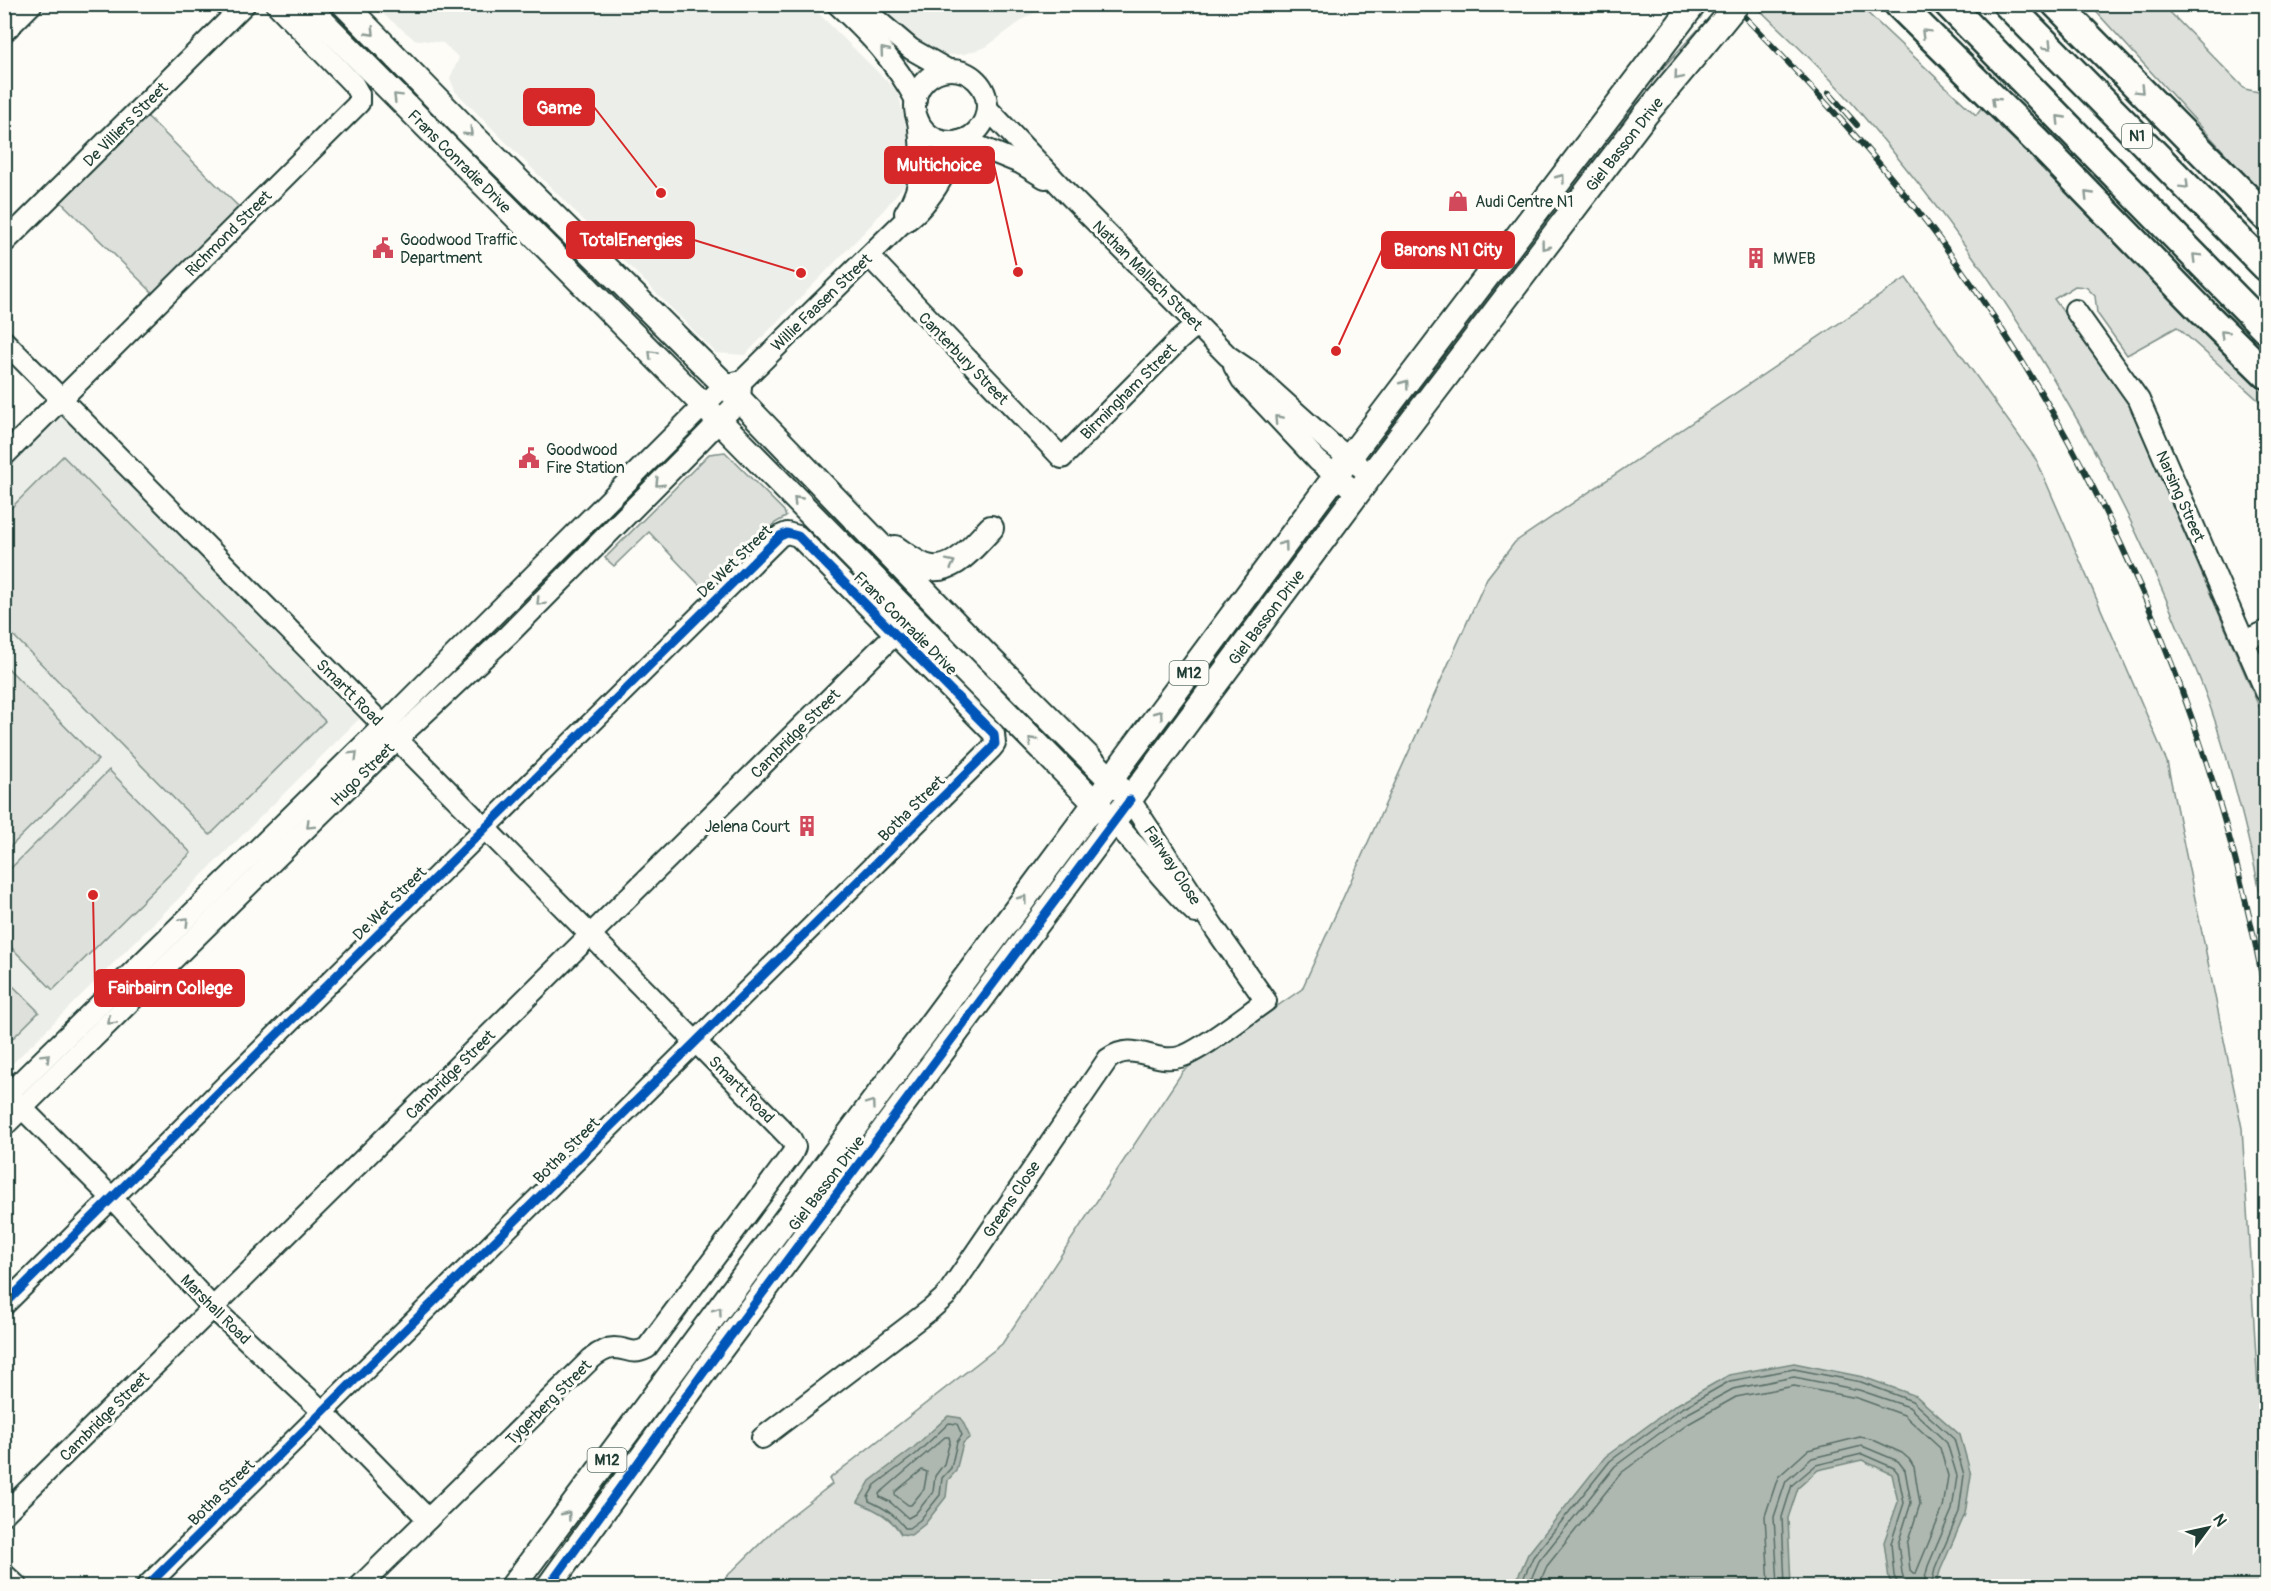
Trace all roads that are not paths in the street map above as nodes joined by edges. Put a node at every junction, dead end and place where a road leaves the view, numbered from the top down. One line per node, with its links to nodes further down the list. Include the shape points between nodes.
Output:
1 (32, 4): 14 (street)
2 (245, 4): 23 (street, De Villiers Street)
3 (276, 4): 32 (street, Richmond Street, via 354,84 359,103)
4 (305, 4): 33 (main road, Frans Conradie Drive, one-way to 4)
5 (344, 4): 31 (main road, Frans Conradie Drive, one-way to 31, via 468,132)
6 (837, 4): 16 (street, one-way to 6, via 891,59)
7 (858, 4): 15 (street, via 911,49)
8 (1737, 4): 37 (main road, Giel Basson Drive / M12, one-way to 37, bridge, via 1638,124)
9 (1898, 4): 30 (highway, one-way to 9)
10 (1948, 4): 28 (highway, N1, one-way to 10)
11 (2007, 4): 25 (highway, N1, one-way to 25)
12 (2056, 4): 21 (highway, one-way to 21)
13 (1693, 6): 36 (main road, Giel Basson Drive / M12, one-way to 13)
14 (4, 32)
15 (948, 70): 16 (street, via 923,83); 17 (street, via 972,77 985,94)
16 (915, 100): 18 (street)
17 (987, 108): 19 (street, via 978,130); 20 (street, Nathan Mallach Street)
18 (918, 120): 19 (street, via 931,136); 22 (street, Willie Faasen Street, via 922,167)
19 (961, 141): 20 (street, Nathan Mallach Street, via 1020,163); 22 (street, Willie Faasen Street, via 942,179 916,212)
20 (1069, 195): 27 (street, Nathan Mallach Street)
21 (2266, 217)
22 (901, 224): 24 (street, Willie Faasen Street)
23 (4, 243)
24 (869, 256): 31 (street, Willie Faasen Street); 35 (street, Canterbury Street)
25 (2266, 267)
26 (2075, 310): 45 (street, Narsing Street, via 2139,400)
27 (1196, 325): 35 (street, Birmingham Street); 36 (street, Nathan Mallach Street, via 1228,356 1242,381 1318,461)
28 (2266, 329)
29 (4, 341): 32 (street, Smartt Road)
30 (2266, 374)
31 (736, 388): 33 (street, Willie Faasen Street); 38 (main road, Frans Conradie Drive)
32 (62, 399): 34 (street, Richmond Street); 48 (street, Smartt Road)
33 (711, 414): 41 (street, Hugo Street); 42 (street, Hugo Street, one-way to 42); 51 (main road, Frans Conradie Drive, one-way to 33)
34 (4, 456)
35 (1062, 458)
36 (1342, 467): 37 (street, Nathan Mallach Street); 49 (main road, Giel Basson Drive / M12, one-way to 36)
37 (1364, 484): 50 (main road, Giel Basson Drive / M12)
38 (863, 527): 39 (main road, one-way to 39, via 916,562 936,568 955,562); 49 (main road, Frans Conradie Drive)
39 (991, 528)
40 (798, 536): 44 (street, Frans Conradie Drive); 53 (street, De Wet Street, via 780,536)
41 (553, 557): 42 (street); 48 (street, Hugo Street)
42 (569, 573): 48 (street, Hugo Street, one-way to 48, via 508,635)
43 (2266, 631): 45 (street)
44 (895, 634): 47 (street, Frans Conradie Drive); 55 (street, Cambridge Street)
45 (2244, 641): 46 (street, Narsing Street)
46 (2266, 692)
47 (992, 731): 57 (street, Botha Street, via 995,741 991,749)
48 (390, 732): 53 (street, Smartt Road); 58 (street, Hugo Street, one-way to 48); 59 (street, Hugo Street, one-way to 59)
49 (1111, 779): 50 (main road, Frans Conradie Drive); 51 (main road, Giel Basson Drive / M12)
50 (1130, 800): 52 (main road, Giel Basson Drive / M12); 54 (street, Fairway Close)
51 (1095, 805): 52 (main road, Frans Conradie Drive); 69 (main road, Giel Basson Drive / M12, one-way to 51)
52 (1113, 821): 54 (street, Fairway Close, via 1176,896); 71 (main road, Giel Basson Drive / M12, via 710,1364)
53 (485, 829): 55 (street, Smartt Road); 62 (street, De Wet Street)
54 (1216, 930): 56 (street, Fairway Close)
55 (590, 935): 57 (street, Smartt Road); 64 (street, Cambridge Street)
56 (1266, 1001): 66 (street, Greens Close, via 1188,1055 1167,1059 1133,1051 1116,1053 1108,1059 946,1296)
57 (696, 1042): 61 (street, Smartt Road); 65 (street, Botha Street)
58 (6, 1097): 59 (street, Marshall Road)
59 (23, 1108): 60 (street, Hugo Street); 62 (street, Marshall Road)
60 (4, 1126)
61 (795, 1147): 68 (street, Tygerberg Street, via 648,1348 638,1353 613,1348 591,1359)
62 (112, 1198): 63 (street, De Wet Street); 64 (street, Marshall Road)
63 (4, 1305)
64 (213, 1308): 65 (street, Marshall Road); 67 (street, Cambridge Street)
65 (323, 1412): 68 (street, Marshall Road); 74 (street, Botha Street)
66 (762, 1438)
67 (4, 1514)
68 (428, 1519): 75 (street, Tygerberg Street)
69 (532, 1562): 71 (main road); 72 (main road, Giel Basson Drive / M12)
70 (4, 1574): 73 (street)
71 (555, 1584)
72 (516, 1585)
73 (17, 1587)
74 (147, 1587)
75 (360, 1587)

